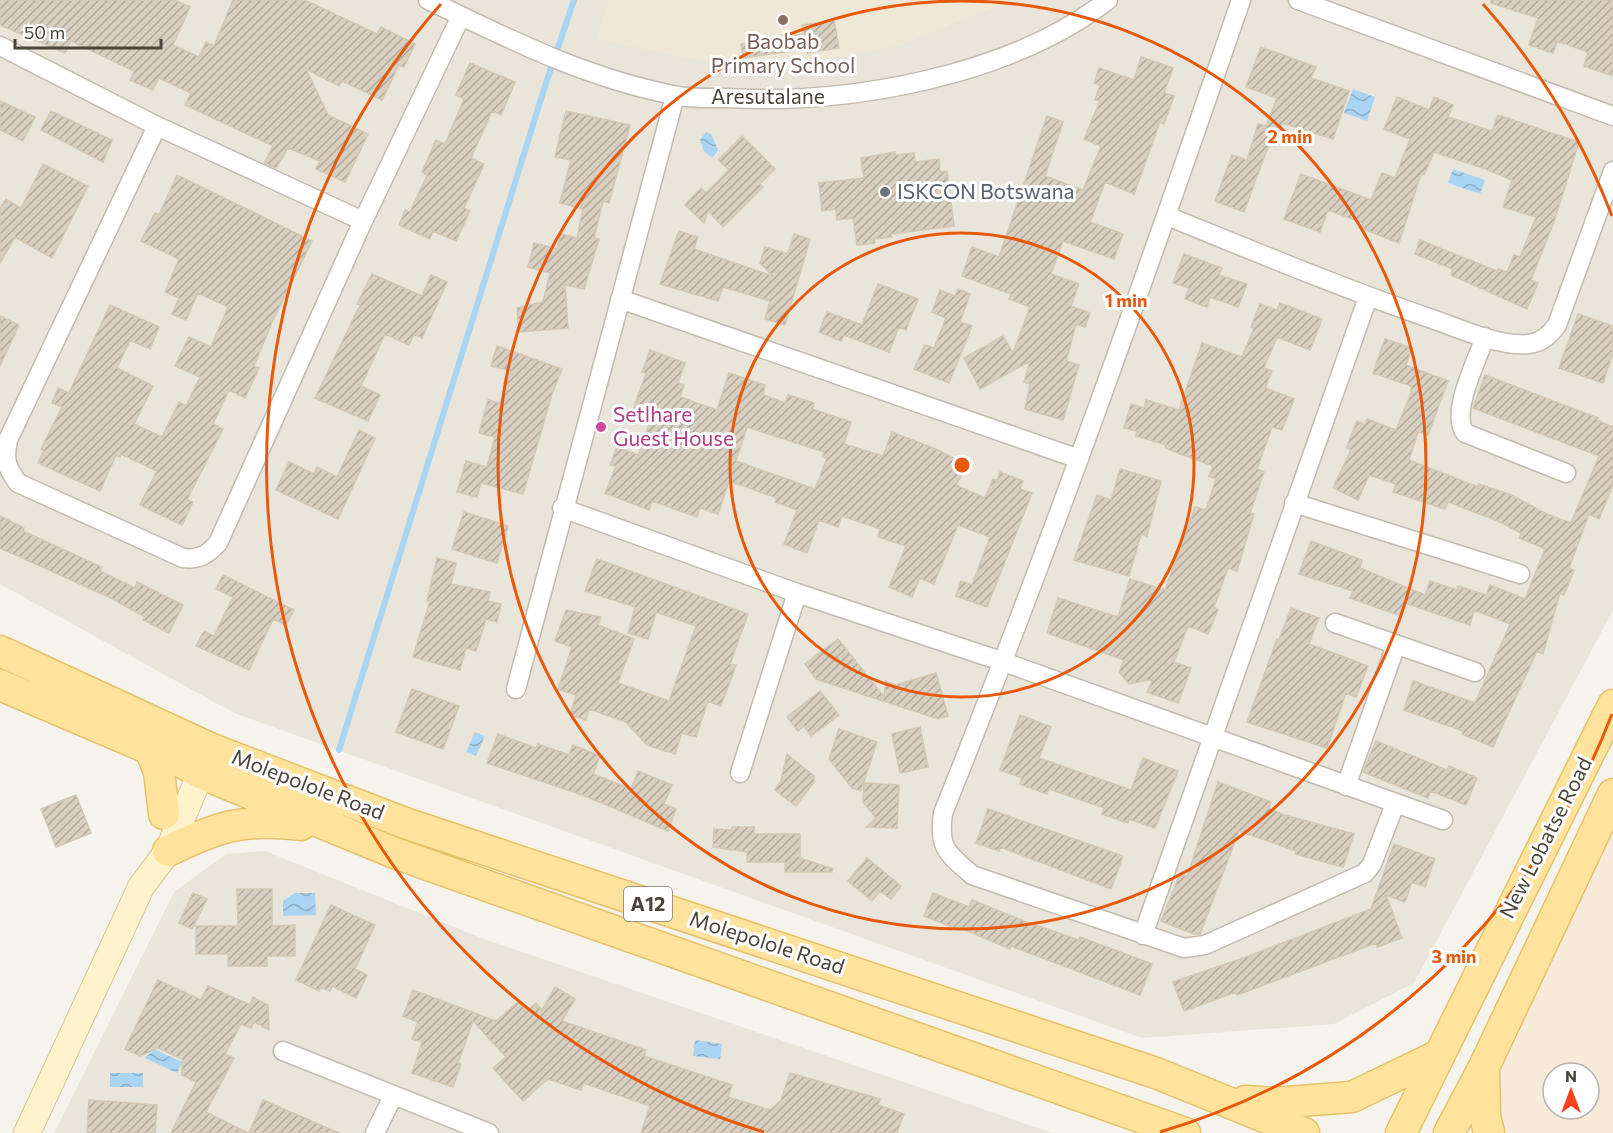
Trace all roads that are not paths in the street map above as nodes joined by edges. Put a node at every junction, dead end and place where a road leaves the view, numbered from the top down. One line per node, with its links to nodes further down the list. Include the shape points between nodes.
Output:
1 (428, 0): 5 (street, Aresutalane)
2 (1108, 0): 7 (street, Aresutalane, via 1021,51 907,83 837,96 753,100)
3 (1241, 0): 11 (street)
4 (1298, 0): 8 (street)
5 (461, 16): 7 (street, Aresutalane, via 535,53); 12 (street)
6 (0, 46): 9 (street)
7 (675, 96): 14 (street)
8 (1613, 116)
9 (157, 126): 12 (street); 12 (street, via 8,440 4,459 18,483 183,558 196,559 208,553 218,543)
10 (1613, 171): 15 (street, via 1557,325 1550,334 1526,345)
11 (1167, 216): 13 (street); 16 (street)
12 (363, 221)
13 (1368, 297): 15 (street); 18 (street)
14 (620, 299): 16 (street); 19 (street)
15 (1485, 337): 17 (street, via 1460,407 1460,426 1466,433)
16 (1079, 459): 25 (street)
17 (1566, 473)
18 (1294, 503): 20 (street); 30 (street)
19 (562, 508): 21 (street); 28 (street)
20 (1520, 574)
21 (797, 593): 25 (street); 33 (street)
22 (1335, 623): 23 (street)
23 (1395, 645): 26 (street); 34 (street)
24 (0, 651): 32 (main road, Molepolole Road / A12)
25 (1004, 662): 30 (street); 42 (street, via 943,813 940,836 947,853 972,875)
26 (1474, 672)
27 (0, 685): 31 (main road, Molepolole Road / A12)
28 (516, 689)
29 (1613, 705): 44 (main road, New Lobatse Road)
30 (1214, 736): 34 (street); 42 (street)
31 (150, 749): 32 (main road, Molepolole Road / A12); 37 (main road, via 159,772)
32 (198, 757): 37 (street); 39 (main road, Molepolole Road / A12); 40 (street); 47 (main road, Molepolole Road / A12, via 1134,1065)
33 (740, 773)
34 (1346, 786): 36 (street)
35 (1613, 794): 45 (main road, New Lobatse Road)
36 (1395, 804): 38 (street); 42 (street, via 1372,864 1355,880 1205,945 1184,948)
37 (164, 814): 41 (street, via 142,867)
38 (1443, 820)
39 (336, 830): 40 (main road, via 266,821 230,825 198,835); 51 (main road, Molepolole Road / A12)
40 (168, 851): 41 (street)
41 (141, 887): 48 (street)
42 (1143, 935)
43 (284, 1051): 46 (street)
44 (1437, 1056): 47 (main road, via 1352,1097 1274,1103); 53 (main road, New Lobatse Road)
45 (1484, 1067): 54 (main road, New Lobatse Road); 55 (main road)
46 (393, 1096): 49 (street); 50 (street)
47 (1225, 1100): 52 (main road, Molepolole Road / A12)
48 (27, 1133)
49 (375, 1133)
50 (489, 1133)
51 (1185, 1133)
52 (1304, 1133)
53 (1401, 1133)
54 (1449, 1133)
55 (1489, 1133)

